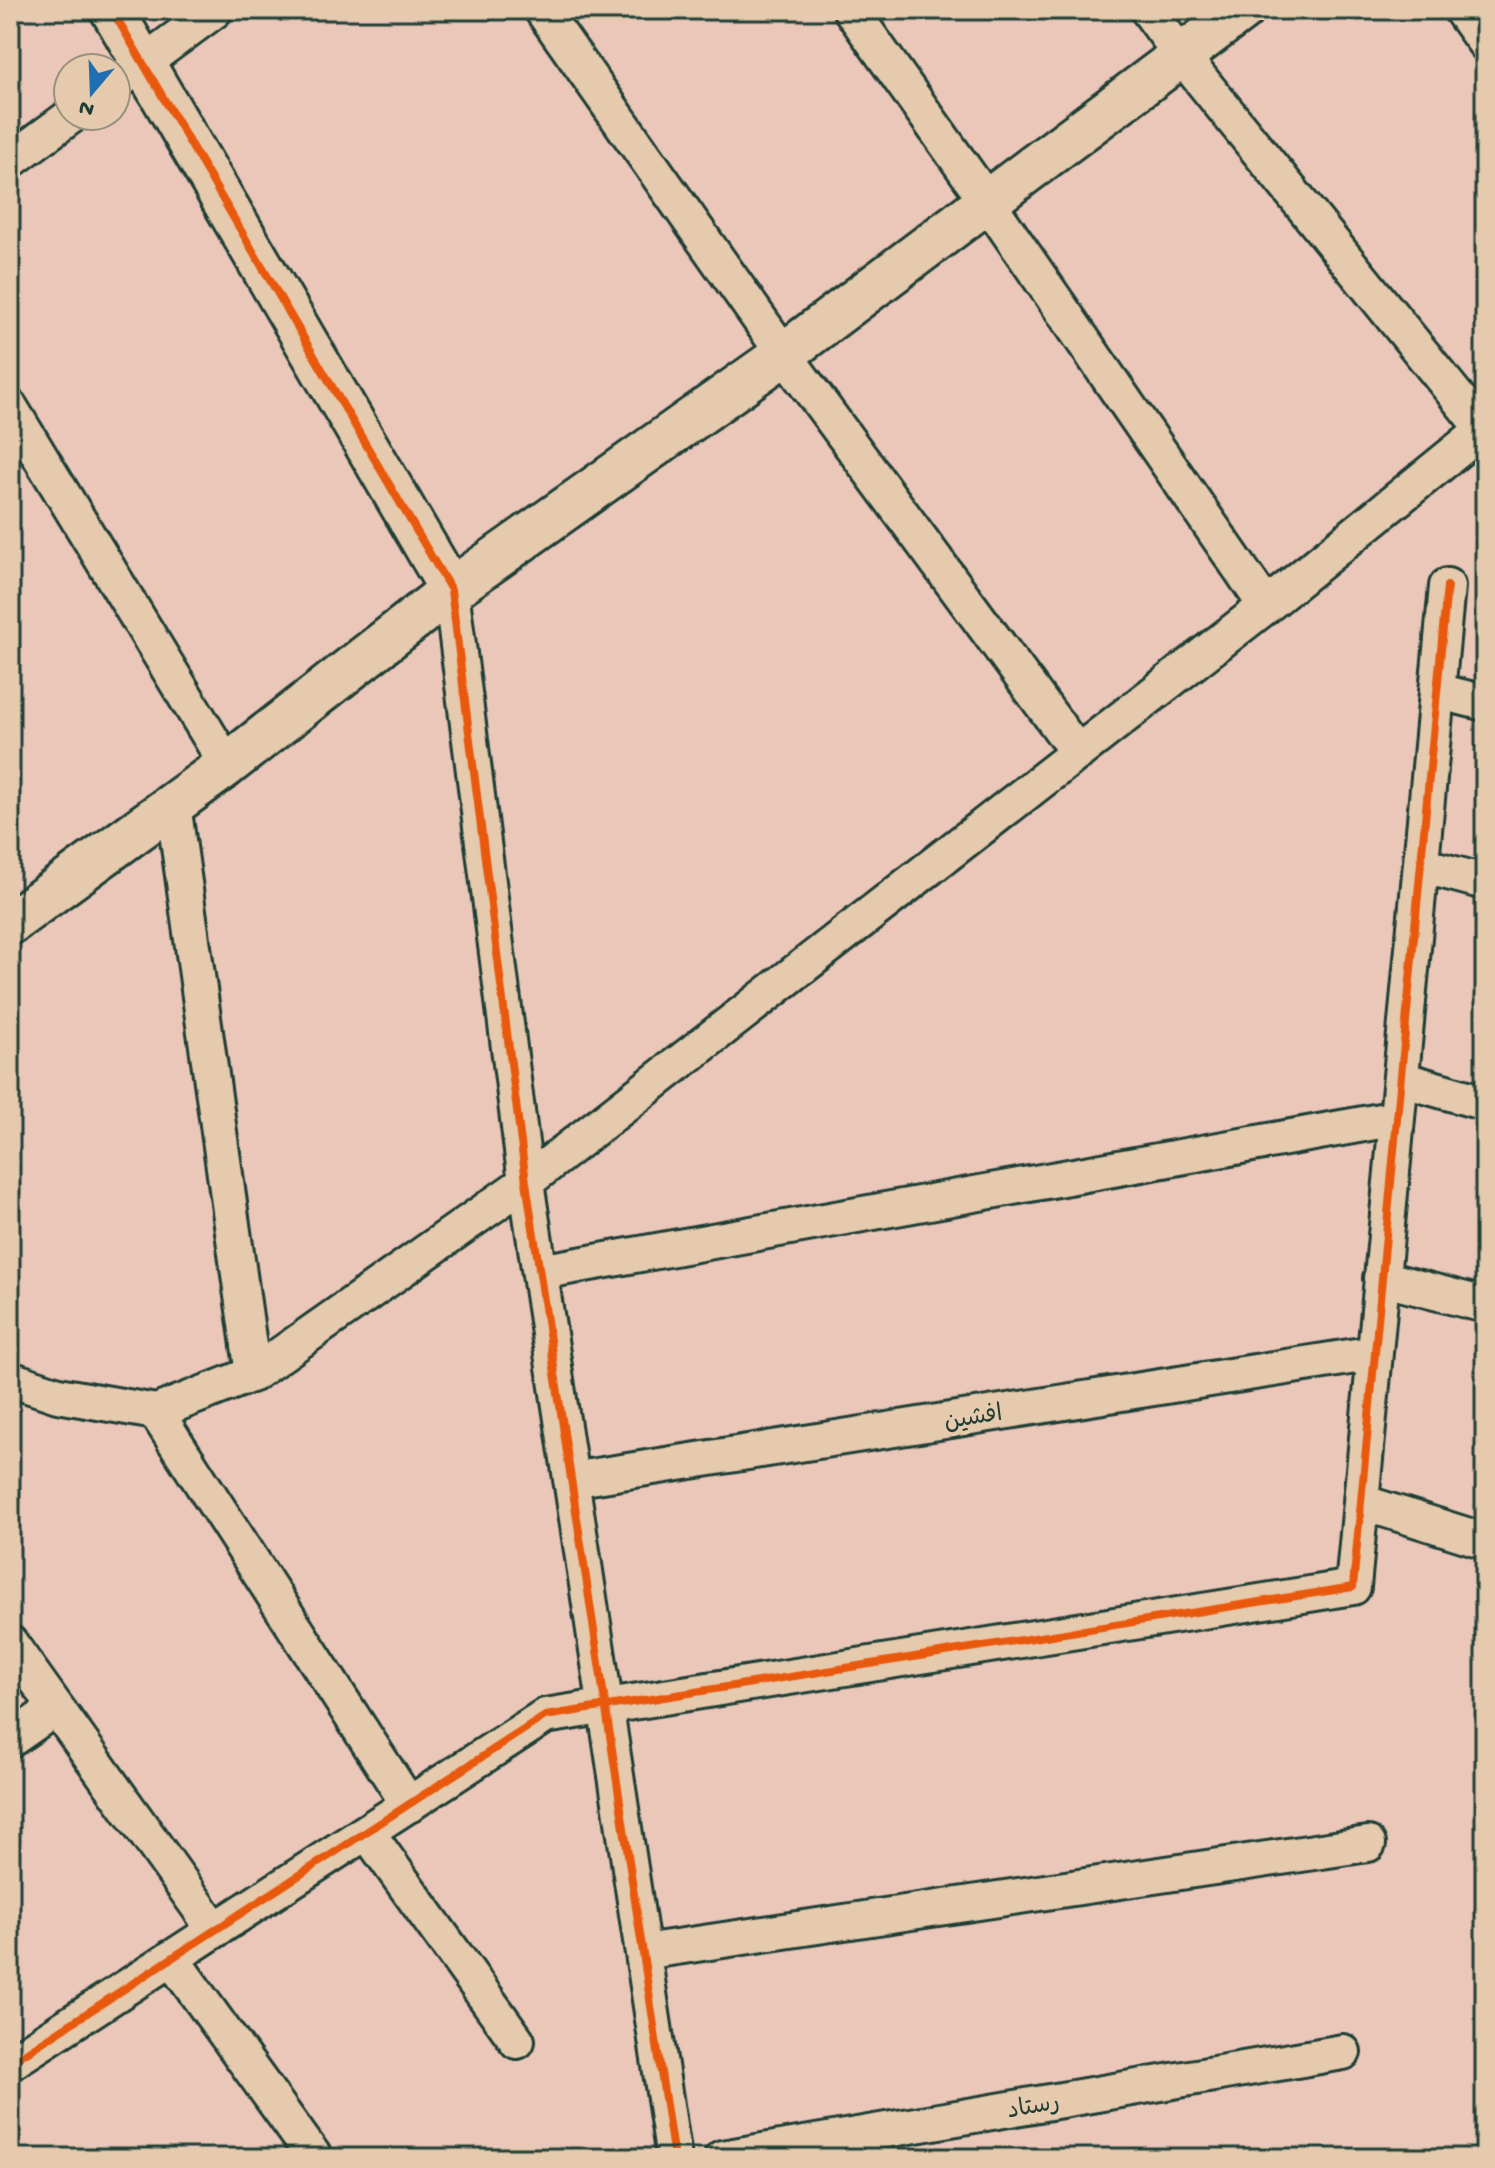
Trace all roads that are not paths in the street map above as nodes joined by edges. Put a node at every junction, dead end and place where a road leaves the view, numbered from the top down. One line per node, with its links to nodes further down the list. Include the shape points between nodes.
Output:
1 (112, 10): 9 (street)
2 (215, 10): 11 (street)
3 (542, 10): 16 (street)
4 (851, 10): 15 (street)
5 (1148, 10): 10 (street)
6 (1242, 10): 10 (street)
7 (1461, 10): 8 (street)
8 (1485, 43)
9 (124, 52)
10 (1181, 55): 15 (street); 18 (street)
11 (132, 72)
12 (132, 76): 20 (street)
13 (52, 130): 14 (street)
14 (10, 161)
15 (987, 201): 16 (street); 21 (street)
16 (784, 354): 20 (street); 24 (street)
17 (10, 407): 25 (street)
18 (1484, 428): 21 (street)
19 (1447, 586): 22 (street)
20 (451, 590): 25 (street); 33 (street)
21 (1266, 606): 24 (street)
22 (1437, 691): 23 (street); 27 (street)
23 (1485, 703)
24 (1078, 753): 33 (street)
25 (227, 765): 26 (street)
26 (173, 804): 29 (street); 38 (street)
27 (1421, 865): 28 (street); 30 (street)
28 (1485, 882)
29 (11, 920)
30 (1401, 1079): 31 (street); 32 (street)
31 (1485, 1103)
32 (1397, 1118): 34 (street); 35 (street)
33 (526, 1182): 34 (street); 38 (street)
34 (540, 1272): 41 (street)
35 (1381, 1278): 36 (street); 37 (street)
36 (1485, 1305)
37 (1375, 1353): 41 (street, افشین); 42 (street)
38 (253, 1374): 40 (street)
39 (10, 1379): 40 (street, via 58,1395)
40 (156, 1412): 48 (street)
41 (571, 1480): 45 (street)
42 (1361, 1502): 43 (street); 45 (street, via 1353,1587)
43 (1485, 1541)
44 (10, 1643): 46 (street)
45 (605, 1706): 48 (street, via 545,1716); 52 (street)
46 (56, 1708): 47 (street); 51 (street)
47 (10, 1740)
48 (409, 1805): 49 (street)
49 (367, 1832): 51 (street); 54 (street)
50 (1368, 1844): 52 (street)
51 (215, 1930): 53 (street)
52 (643, 1952): 58 (street)
53 (171, 1958): 56 (street); 57 (street)
54 (517, 2041)
55 (1343, 2052): 59 (street, رستاد)
56 (10, 2063)
57 (315, 2158)
58 (674, 2158)
59 (722, 2158)

